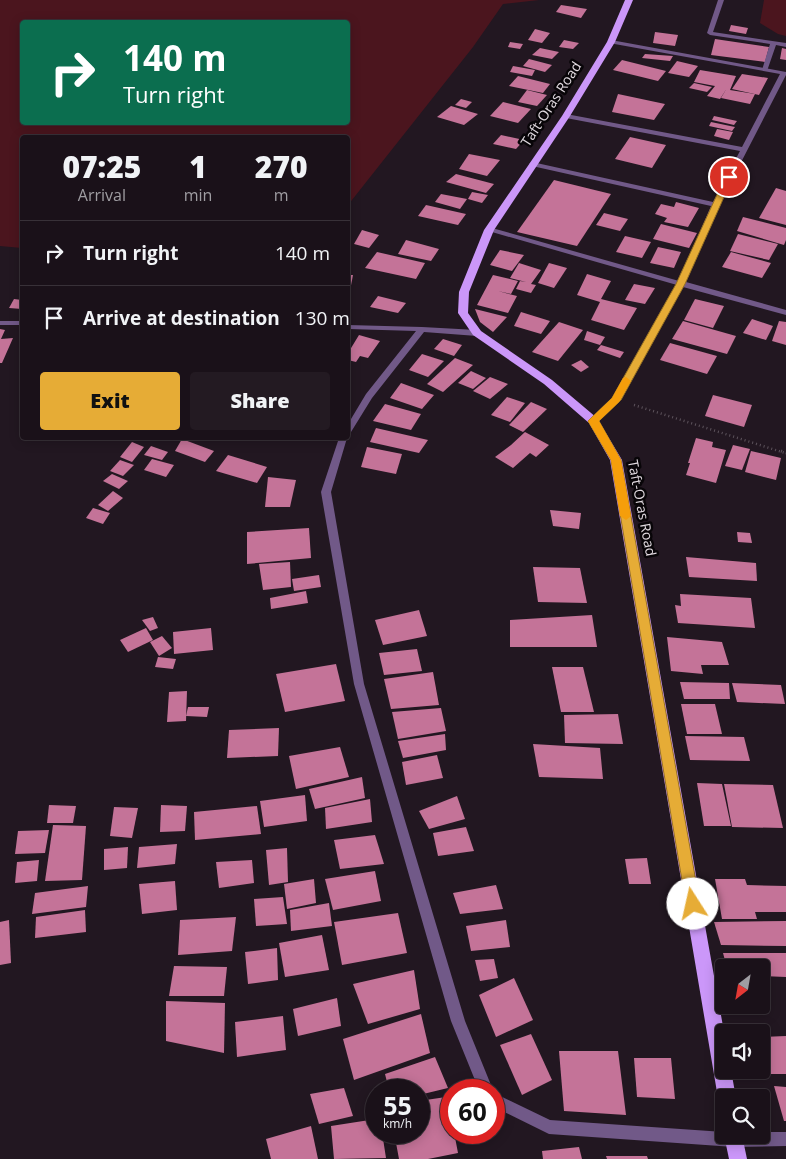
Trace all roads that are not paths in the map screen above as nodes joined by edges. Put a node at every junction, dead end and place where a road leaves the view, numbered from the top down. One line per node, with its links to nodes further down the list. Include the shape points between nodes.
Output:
1 (629, 0): 3 (main road, Taft-Oras Road)
2 (721, 0): 4 (street, via 710,33)
3 (611, 42): 6 (street); 8 (main road, Taft-Oras Road)
4 (774, 43): 5 (street); 6 (street)
5 (786, 45)
6 (765, 70): 7 (street)
7 (785, 74): 9 (street)
8 (566, 116): 9 (street); 10 (main road, Taft-Oras Road)
9 (744, 148): 11 (street)
10 (532, 164): 11 (street); 12 (main road, Taft-Oras Road)
11 (715, 206): 13 (street)
12 (489, 230): 13 (street); 19 (main road, Taft-Oras Road, via 464,292 463,313)
13 (681, 284): 14 (street); 20 (street, via 616,400)
14 (786, 313)
15 (0, 323): 16 (street)
16 (20, 323)
17 (350, 327): 18 (street)
18 (422, 329): 19 (street); 21 (street, via 368,396)
19 (477, 333): 20 (main road, Taft-Oras Road, via 548,382)
20 (593, 421): 24 (main road, Taft-Oras Road, via 616,460)
21 (350, 427)
22 (342, 440): 23 (street, via 326,492 359,684 458,1021)
23 (482, 1079)
24 (725, 1089)
25 (505, 1105): 26 (street, via 549,1127)
26 (715, 1136)
27 (770, 1138): 28 (street)
28 (786, 1139)
29 (735, 1144): 30 (main road)
30 (738, 1159)

